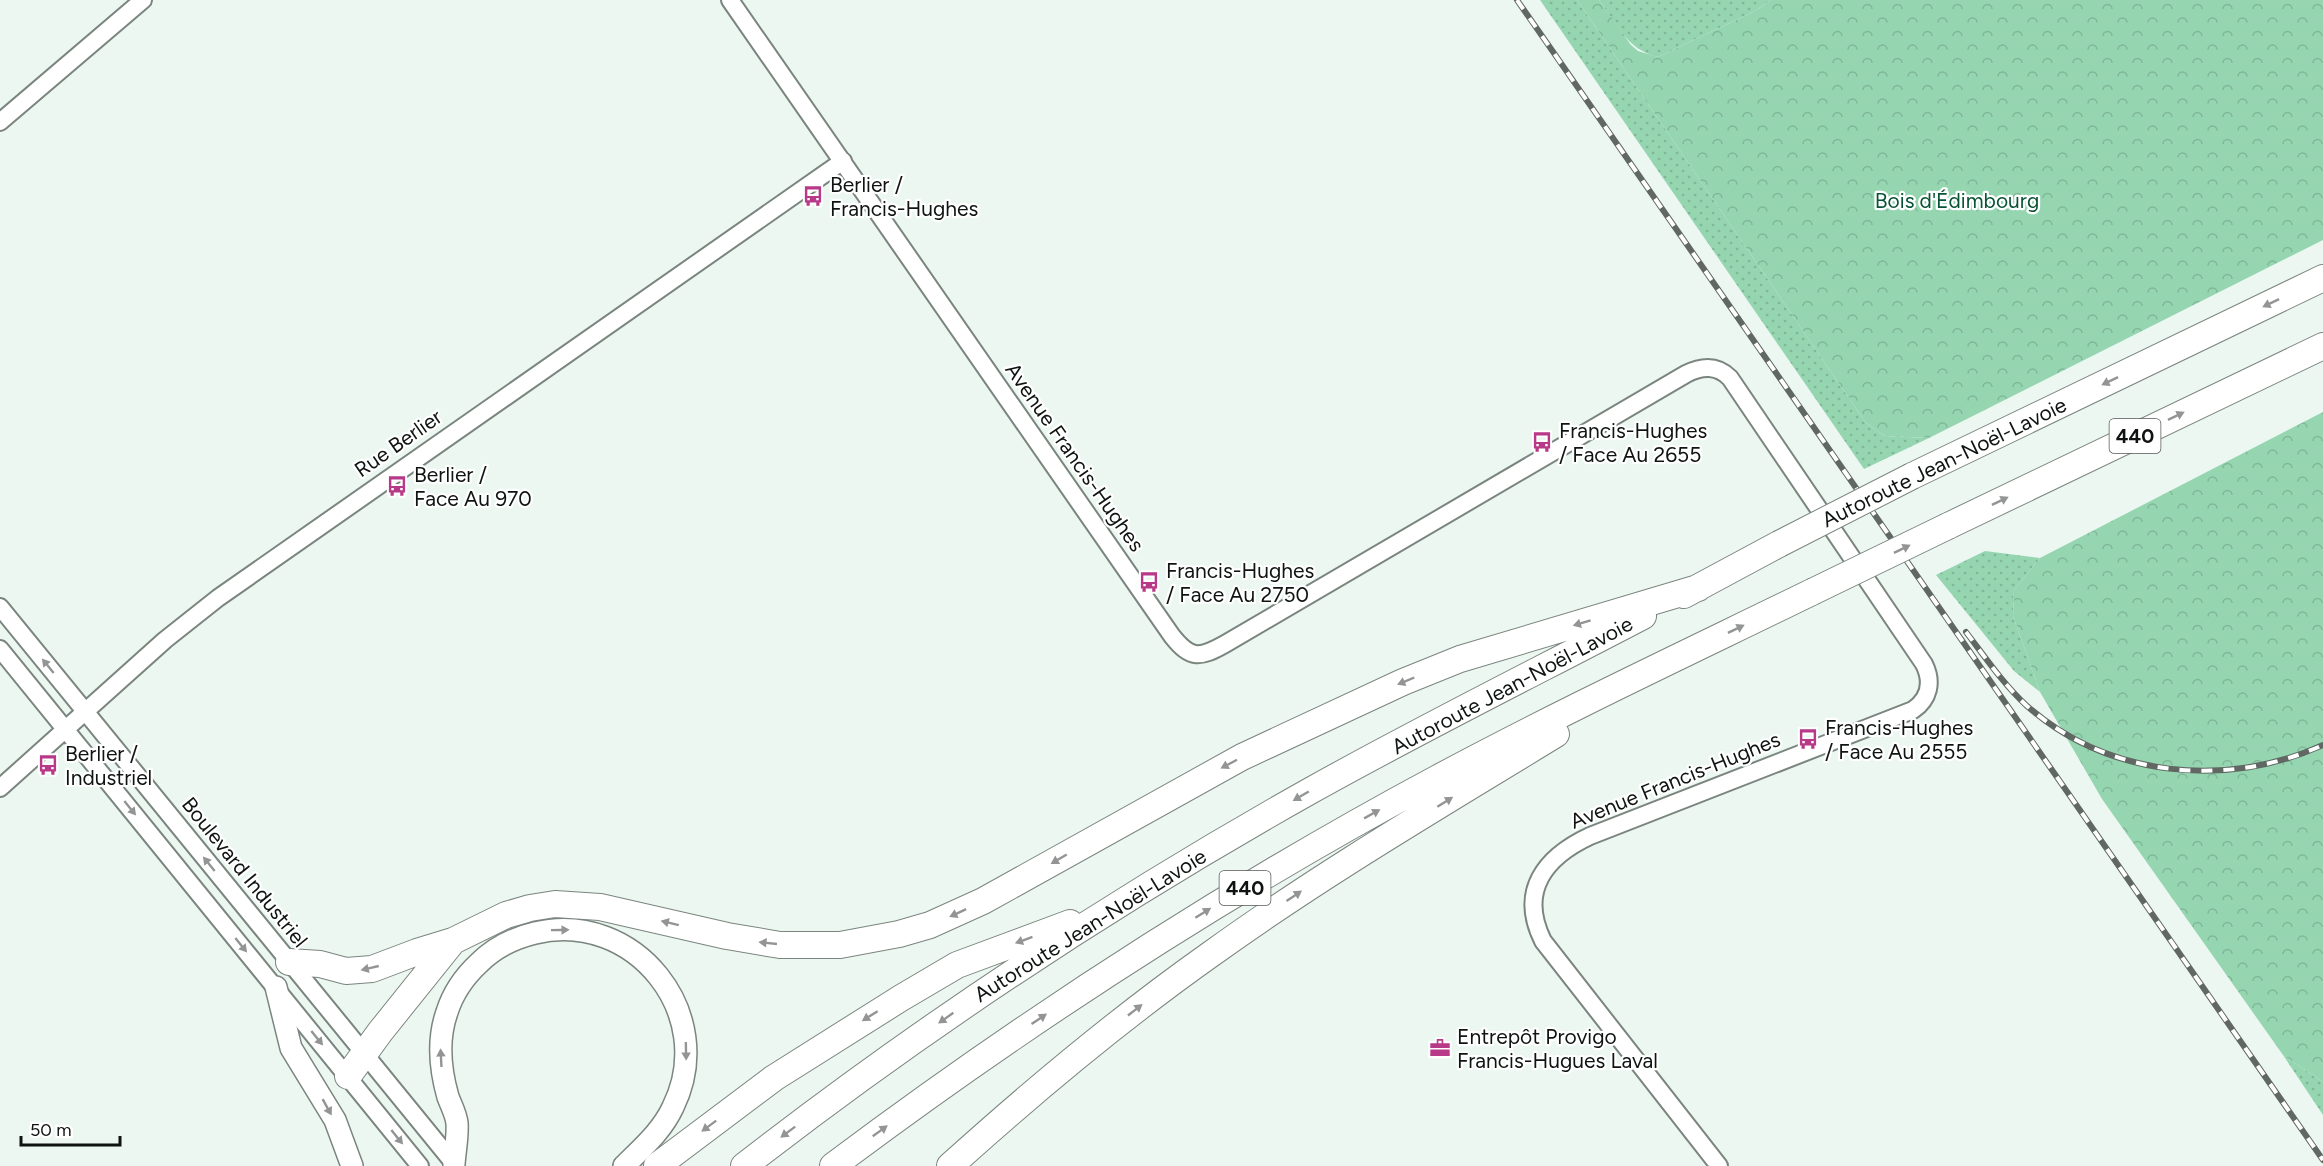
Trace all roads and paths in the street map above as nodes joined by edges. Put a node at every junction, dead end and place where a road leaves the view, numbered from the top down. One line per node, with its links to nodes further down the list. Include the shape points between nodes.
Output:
1 (143, 0): 3 (street)
2 (730, 0): 4 (street, Avenue Francis-Hughes)
3 (0, 122)
4 (843, 161): 11 (street, Rue Berlier, via 244,578 165,640); 30 (street, Avenue Francis-Hughes, via 1172,636 1183,649 1194,654 1204,655 1225,644 1686,374 1708,367 1723,371 1730,378 1924,664 1929,682 1924,701 1913,710 1590,836 1557,855 1540,878 1534,906 1543,941)
5 (2323, 278): 7 (highway, Autoroute Jean-Noël-Lavoie / 440, one-way to 7, bridge, via 1912,476)
6 (2323, 346): 10 (highway, 440, one-way to 6, bridge)
7 (1698, 588): 14 (highway, Autoroute Jean-Noël-Lavoie / 440, one-way to 14, via 1350,770); 15 (highway, one-way to 15, via 1460,659 1394,686 1242,757 982,901 912,931 840,945 780,945 600,907 566,904 517,912)
8 (0, 607): 11 (street, Boulevard Industriel, one-way to 8)
9 (0, 649): 12 (street)
10 (1684, 655): 18 (highway, one-way to 10, via 1174,980 1297,894); 27 (highway, 440, one-way to 10, via 996,1048 1227,898 1446,774)
11 (85, 711): 12 (street, Rue Berlier); 16 (street, Boulevard Industriel, one-way to 11)
12 (66, 730): 13 (street, Rue Berlier); 17 (street, one-way to 17)
13 (0, 788)
14 (1118, 905): 25 (highway, one-way to 25, via 957,965 803,1059); 26 (highway, Autoroute Jean-Noël-Lavoie / 440, one-way to 26, via 941,1022)
15 (453, 941): 16 (highway, one-way to 16, via 359,971); 19 (highway)
16 (289, 962): 19 (street, Boulevard Industriel)
17 (276, 987): 20 (street, one-way to 20); 22 (main road, one-way to 22, via 291,1048 334,1120)
18 (1089, 1046): 28 (highway); 29 (highway)
19 (364, 1053): 20 (highway); 21 (street, Boulevard Industriel)
20 (348, 1076): 23 (street, one-way to 23)
21 (455, 1165): 24 (main road, one-way to 24, via 457,1121 440,1055 450,1003 473,968 500,947 531,934 566,930 602,936 644,960 670,991 683,1024 686,1063 673,1108 652,1138)
22 (352, 1166)
23 (420, 1166)
24 (624, 1166)
25 (657, 1166)
26 (744, 1166)
27 (833, 1166)
28 (950, 1166)
29 (977, 1166)
30 (1719, 1166)

